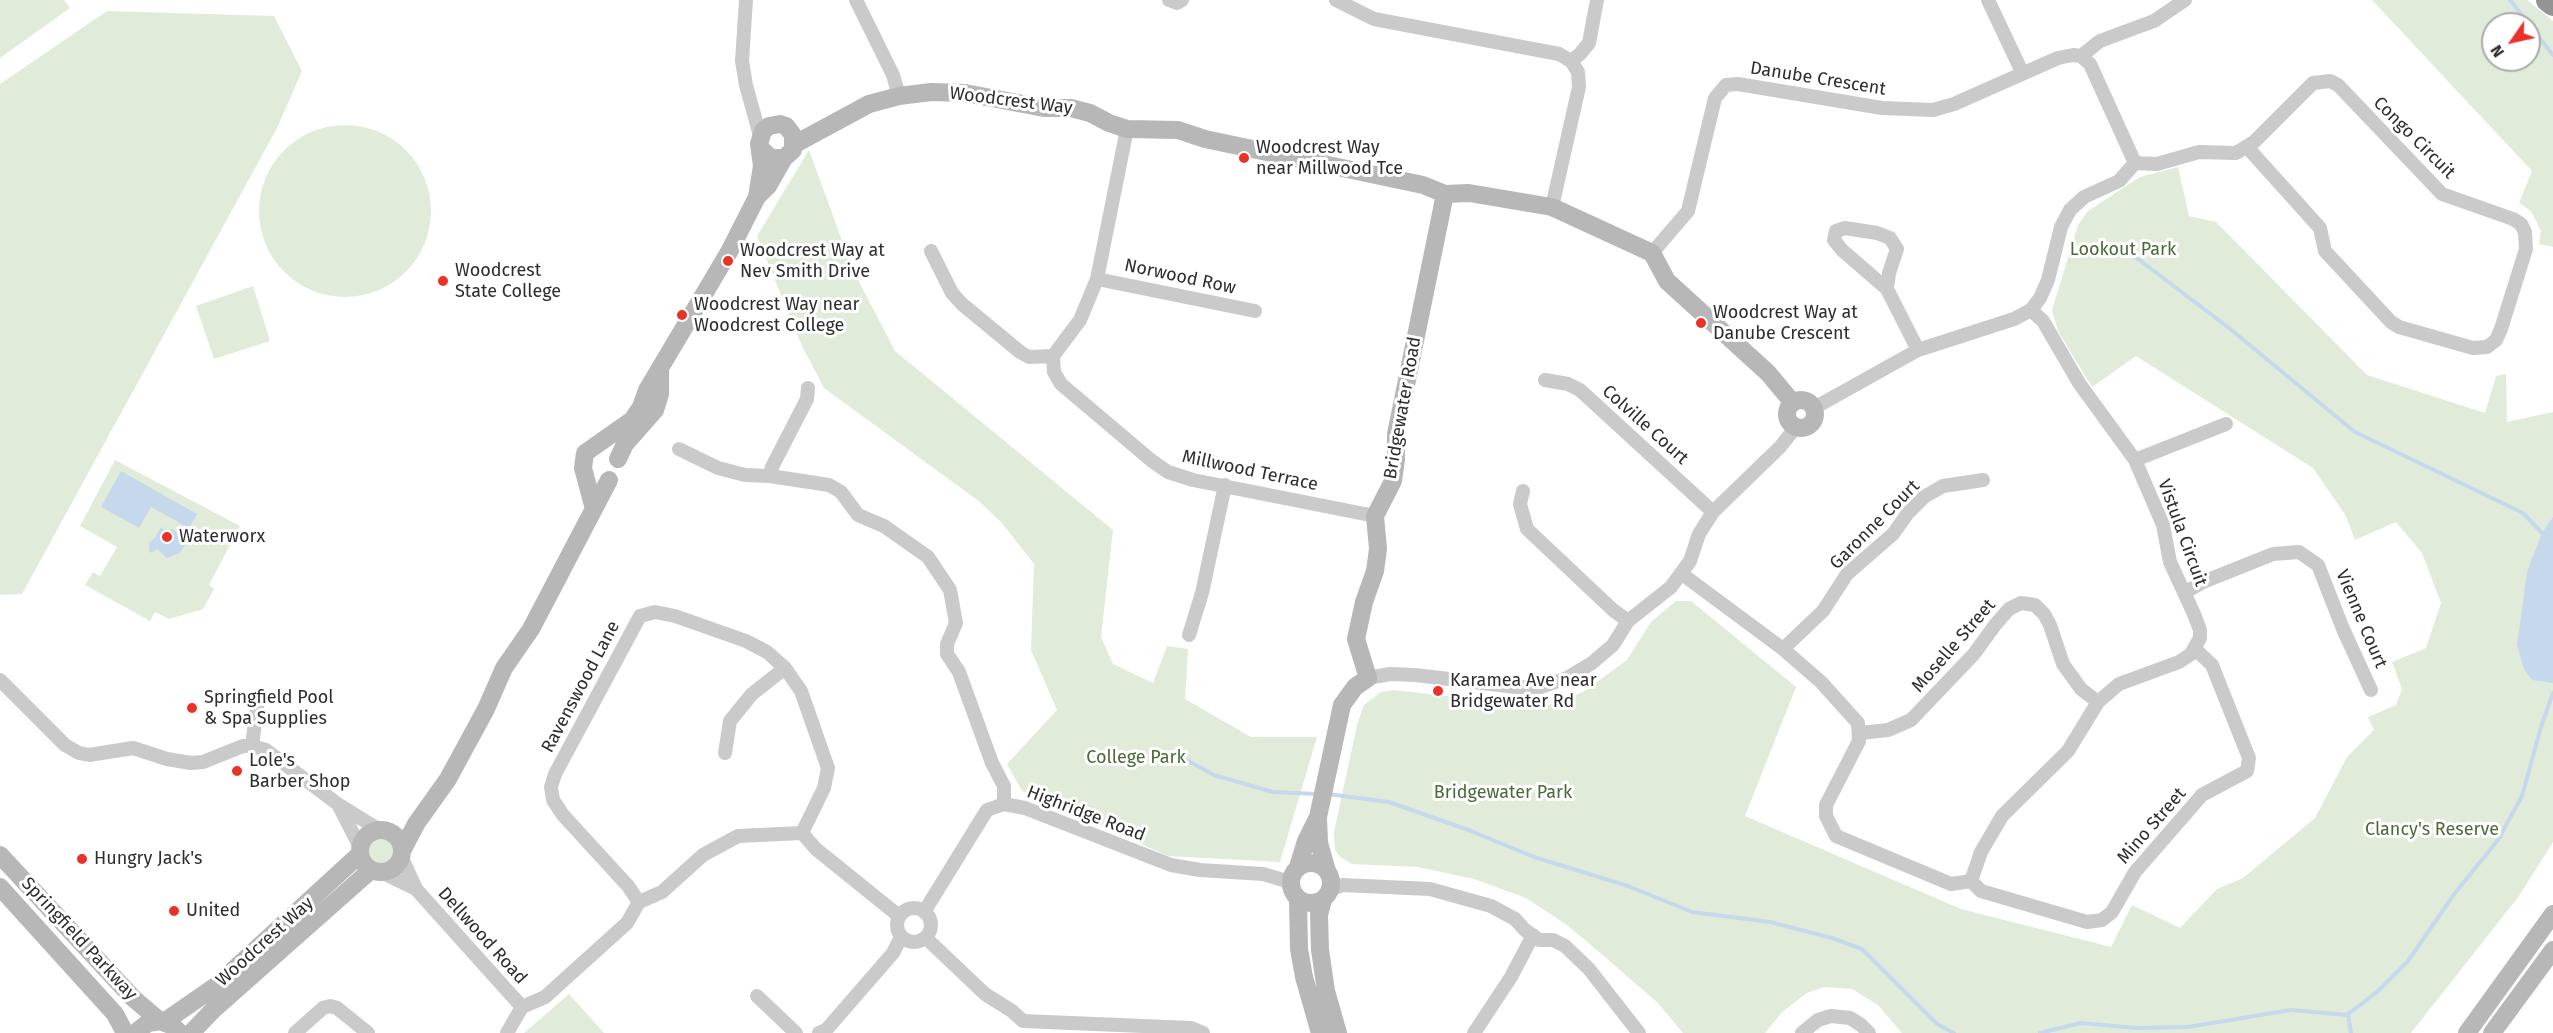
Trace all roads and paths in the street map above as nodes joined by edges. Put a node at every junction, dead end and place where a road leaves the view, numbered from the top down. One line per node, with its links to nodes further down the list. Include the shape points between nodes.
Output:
1 (746, 0): 15 (street, via 742,61)
2 (856, 0): 14 (street, via 893,75)
3 (1168, 0): 4 (street)
4 (1182, 0)
5 (1336, 0): 12 (street, via 1374,19 1559,54)
6 (1597, 0): 12 (street, via 1589,43)
7 (1988, 0): 13 (street)
8 (2185, 0): 11 (street, via 2154,21 2100,41)
9 (2548, 0): 10 (highway)
10 (2553, 4)
11 (2081, 56): 13 (street, Danube Crescent, via 2058,58); 22 (street, via 2090,64)
12 (1571, 61): 25 (street, via 1578,72 1580,87)
13 (2022, 72): 27 (street, Danube Crescent, via 1933,110 1882,108 1726,85 1715,98 1688,211)
14 (899, 96): 17 (street, Woodcrest Way, via 849,114); 18 (street, Woodcrest Way, via 965,93 1044,108 1071,108)
15 (752, 102): 16 (street, via 766,117); 19 (street)
16 (783, 125): 17 (street, Woodcrest Way, via 807,130); 19 (street, via 769,126); 21 (street, via 794,135)
17 (831, 127): 21 (street, Woodcrest Way)
18 (1127, 129): 23 (street, Woodcrest Way, via 1178,130 1423,185); 28 (street)
19 (760, 142): 21 (street, via 771,158); 24 (street, via 762,166)
20 (2247, 147): 20 (street, Congo Circuit, via 2313,83 2330,81 2442,194 2513,219 2525,232 2526,249 2496,340 2487,347 2473,348 2391,322 2325,250 2320,228); 22 (street, via 2236,153 2199,152 2157,165)
21 (789, 151): 24 (street)
22 (2135, 163): 30 (street, via 2119,181 2084,197 2070,210 2061,226 2048,280)
23 (1445, 194): 25 (street, Woodcrest Way, via 1469,193); 53 (street, Bridgewater Road, via 1396,434 1393,481)
24 (757, 197): 34 (street)
25 (1552, 207): 27 (street, Woodcrest Way)
26 (931, 251): 33 (street, via 952,293 962,303 1020,352 1029,357)
27 (1652, 253): 37 (street, via 1667,281 1768,373)
28 (1097, 279): 31 (street, Norwood Row); 33 (street, via 1080,320)
29 (1887, 289): 29 (street, via 1842,250 1834,240 1836,231 1845,228 1890,238 1897,249); 32 (street)
30 (2031, 310): 32 (street, via 1990,328); 44 (street, Vistula Circuit, via 2043,321 2079,383)
31 (1255, 311)
32 (1918, 350): 38 (street)
33 (1053, 356): 49 (street, Millwood Terrace, via 1054,372 1061,384 1152,461 1168,472)
34 (660, 371): 41 (street, via 632,420); 43 (street, via 655,410)
35 (1545, 380): 52 (street, Colville Court, via 1580,390)
36 (808, 388): 46 (street, via 807,399)
37 (1792, 403): 38 (street, via 1803,400); 40 (street, via 1788,416)
38 (1814, 408): 40 (street, via 1811,423)
39 (2226, 424): 44 (street)
40 (1796, 427): 52 (street)
41 (594, 447): 43 (street, via 608,447); 45 (street, via 583,459)
42 (679, 448): 46 (street, via 718,468)
43 (618, 459): 47 (street, via 616,472)
44 (2135, 460): 55 (street, Vistula Circuit, via 2163,525 2169,562)
45 (585, 474): 47 (street, via 597,482); 51 (street)
46 (770, 476): 70 (street, via 829,484 841,492 858,515 916,547 937,568 950,590 956,623 947,654 959,672 1004,786)
47 (609, 480): 51 (street)
48 (1983, 480): 59 (street, Garonne Court, via 1943,486 1924,497 1893,534 1847,574 1823,611)
49 (1225, 485): 53 (street, Millwood Terrace); 57 (street, via 1202,593)
50 (1523, 491): 56 (street, via 1520,504 1527,529)
51 (594, 509): 69 (street)
52 (1713, 512): 54 (street)
53 (1375, 516): 61 (street, via 1375,571 1356,639)
54 (1682, 574): 56 (street); 59 (street)
55 (2184, 593): 58 (street, Vistula Circuit, via 2200,630); 63 (street, Vienne Court, via 2273,554 2299,552 2318,565)
56 (1628, 621): 61 (street, via 1612,645 1592,663 1541,687 1390,674)
57 (1189, 634)
58 (2194, 648): 64 (street, via 2179,662 2118,684); 80 (street, Mino Street, via 2212,664 2249,758 2247,771 2202,795 2135,872 2112,912 2102,921 2087,922 1981,891)
59 (1783, 649): 66 (street, via 1821,682 1858,723)
60 (785, 668): 68 (street, via 752,694 730,721); 74 (street, Ravenswood Lane, via 801,692 828,768 824,789); 85 (street, Ravenswood Lane, via 746,641 675,616 655,612 640,616 636,622 551,787 562,815)
61 (1368, 678): 72 (street, via 1355,687 1342,705)
62 (0, 680): 67 (street, via 65,745 79,753 134,748 191,763)
63 (2371, 690)
64 (2098, 702): 66 (street, Moselle Street, via 2081,689 2063,664 2044,614 2035,605 2021,603 2009,609 1974,654 1911,720 1888,730); 80 (street, via 2068,751 2002,816 1981,852)
65 (257, 707): 67 (street)
66 (1860, 733): 80 (street, via 1860,741 1826,805 1826,816 1836,837 1951,884)
67 (252, 746): 71 (street, via 266,750)
68 (725, 753)
69 (434, 800): 73 (street); 76 (street, via 410,834)
70 (1004, 804): 79 (street, Highridge Road, via 1025,808 1171,865); 86 (street, Highridge Road, via 987,810)
71 (339, 805): 73 (street); 75 (street)
72 (1318, 817): 79 (street); 81 (street, via 1319,843)
73 (382, 830): 75 (street, via 366,835); 76 (street, via 398,837)
74 (802, 833): 85 (street, via 738,836 703,855 662,892); 88 (street, via 816,849)
75 (360, 850): 78 (street, via 364,863); 95 (street, Woodcrest Way, via 216,986)
76 (402, 854): 78 (street, via 394,868); 83 (street, Dellwood Road)
77 (0, 855): 95 (street, Springfield Parkway, via 133,998)
78 (376, 871): 83 (street, Dellwood Road); 100 (street, Woodcrest Way)
79 (1294, 875): 81 (street, via 1304,864 1317,864); 84 (street, via 1294,894)
80 (1971, 881)
81 (1331, 885): 84 (street, via 1311,904); 89 (street, via 1430,889 1491,906 1515,919); 108 (street, via 1319,915 1320,950 1326,992)
82 (0, 887): 97 (street, Springfield Parkway, via 115,1014)
83 (416, 889): 94 (street, Dellwood Road)
84 (1298, 899): 107 (street, via 1299,950)
85 (639, 902): 94 (street, via 627,923 546,998)
86 (924, 912): 88 (street, via 911,908); 91 (street, via 931,924)
87 (2553, 914): 113 (street)
88 (899, 916): 90 (street, via 897,927)
89 (1533, 936): 109 (street); 110 (street, via 1565,946 1589,969)
90 (901, 937): 91 (street, via 913,943); 105 (street, via 893,953 826,1030)
91 (926, 938): 96 (street, via 985,994 1012,1011)
92 (2553, 950): 114 (street)
93 (758, 996): 104 (street)
94 (522, 1007): 103 (street)
95 (162, 1022): 98 (street, Woodcrest Way, via 147,1023); 99 (street, Springfield Parkway)
96 (1021, 1027): 106 (street, via 1191,1028)
97 (125, 1033)
98 (135, 1033)
99 (180, 1033)
100 (191, 1033)
101 (295, 1033): 102 (street, via 330,1006)
102 (368, 1033)
103 (507, 1033)
104 (796, 1033)
105 (819, 1033)
106 (1203, 1033)
107 (1320, 1033)
108 (1338, 1033)
109 (1474, 1033)
110 (1639, 1033)
111 (1802, 1033): 112 (street, via 1818,1020 1831,1016 1850,1018)
112 (1869, 1033)
113 (2467, 1033)
114 (2492, 1033)

